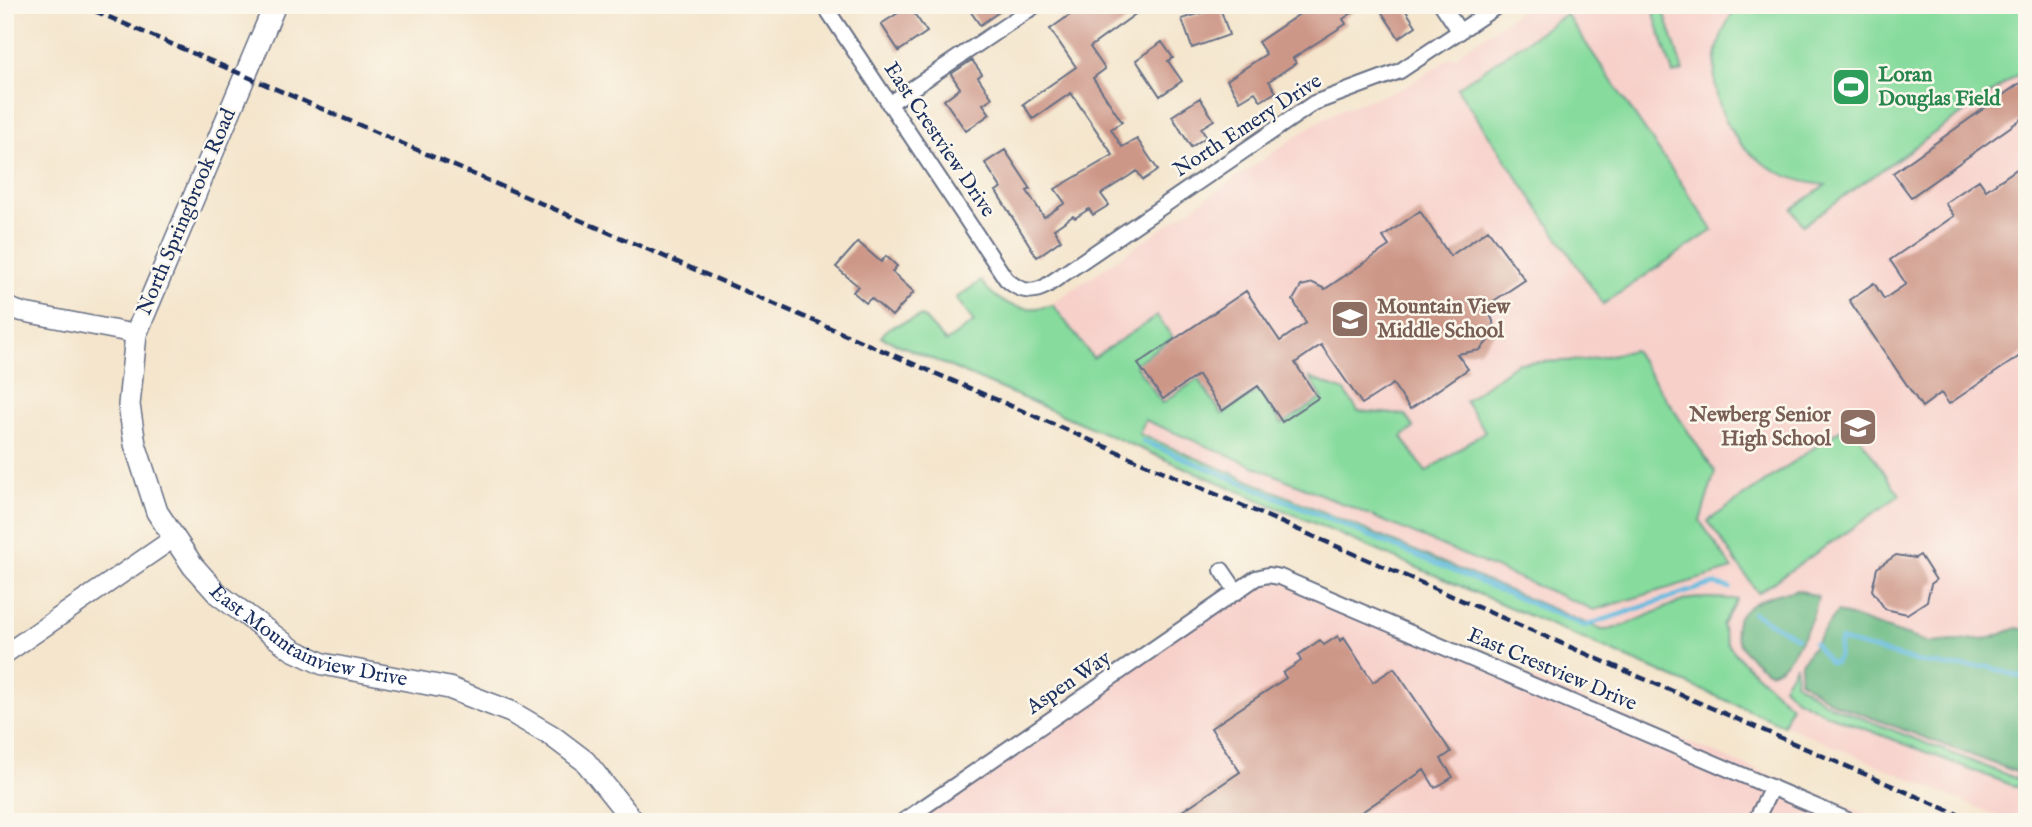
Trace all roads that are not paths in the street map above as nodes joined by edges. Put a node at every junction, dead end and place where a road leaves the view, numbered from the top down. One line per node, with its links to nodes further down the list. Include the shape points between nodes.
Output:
1 (275, 5): 10 (main road, North Springbrook Road)
2 (824, 5): 7 (street, East Crestview Drive)
3 (1036, 5): 7 (street)
4 (1442, 5): 6 (street)
5 (1499, 5): 6 (street, North Emery Drive)
6 (1460, 32): 8 (street, North Emery Drive, via 1400,71 1314,103 1045,286)
7 (889, 104): 8 (street, East Crestview Drive, via 1006,279)
8 (1025, 291)
9 (5, 306): 10 (street, North Springbrook Road)
10 (136, 334): 11 (main road, East Mountainview Drive, via 129,405 135,444 157,512)
11 (174, 538): 14 (street); 16 (main road, East Mountainview Drive, via 218,594 293,650 336,667 449,688 510,712 585,761)
12 (1222, 570): 13 (street)
13 (1237, 592): 15 (street, East Crestview Drive, via 1256,578 1280,577); 17 (street, Aspen Way)
14 (5, 654)
15 (1772, 787): 18 (street); 19 (street, East Crestview Drive)
16 (634, 822)
17 (902, 822)
18 (1755, 822)
19 (1852, 822)

